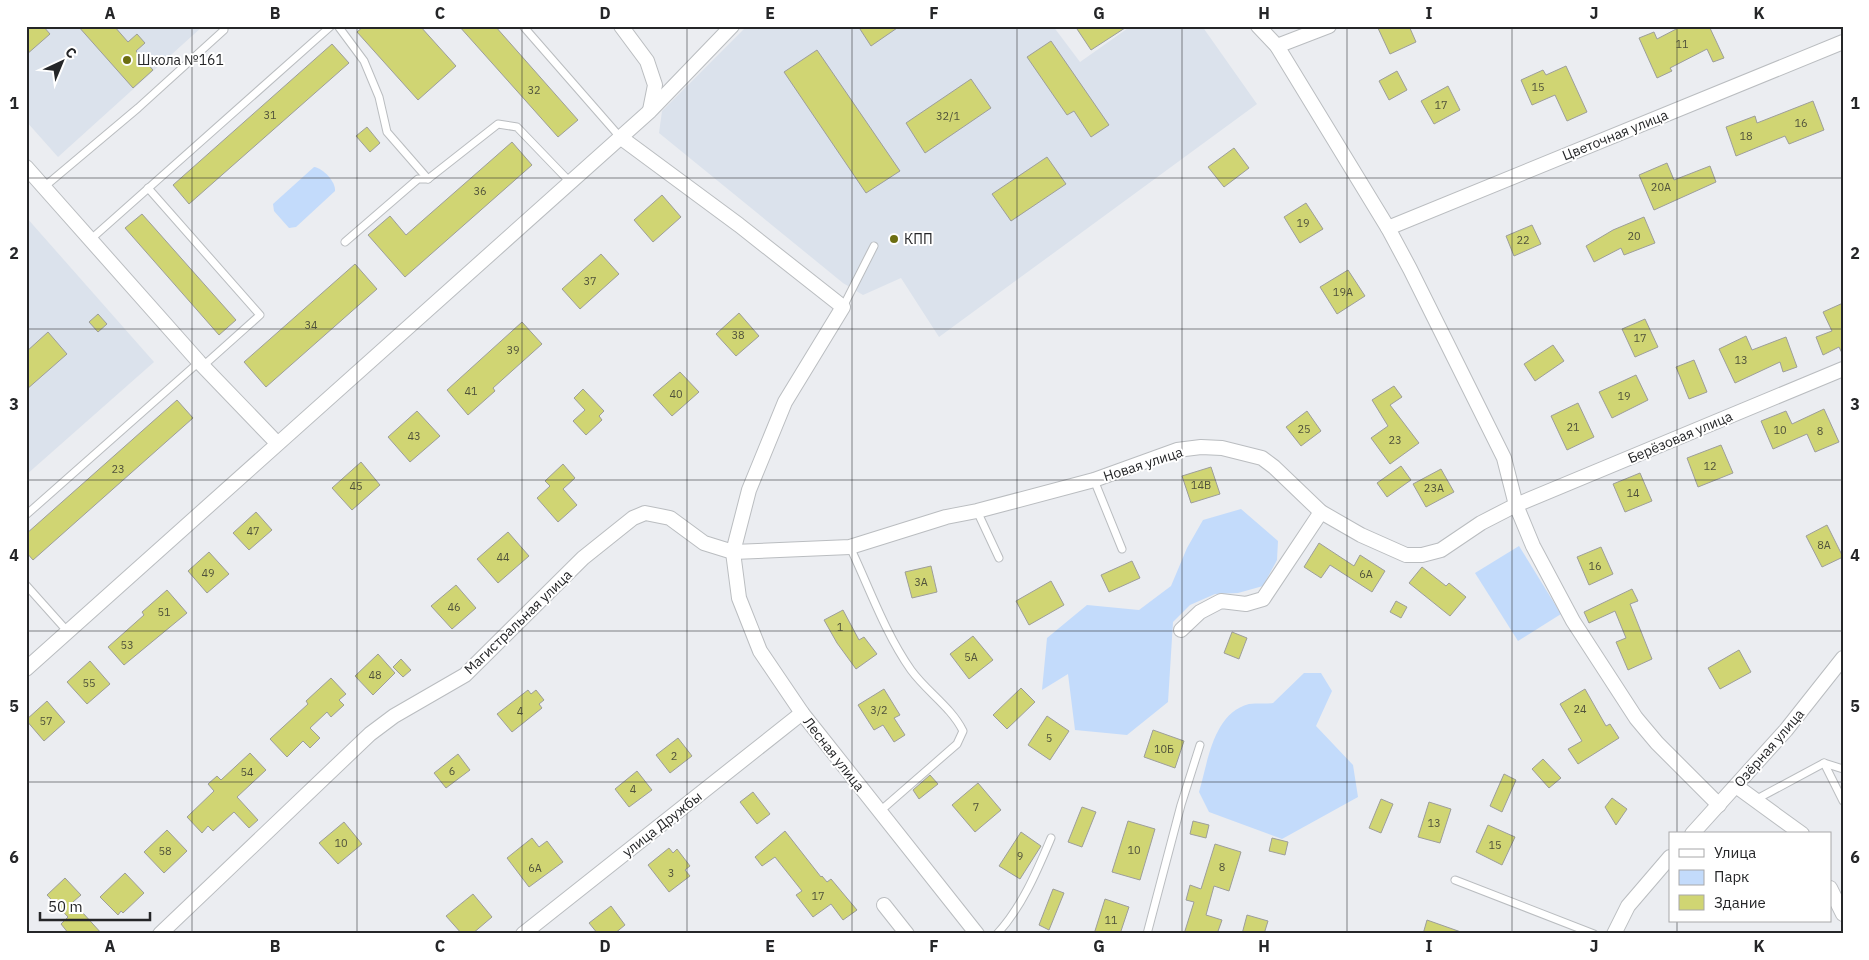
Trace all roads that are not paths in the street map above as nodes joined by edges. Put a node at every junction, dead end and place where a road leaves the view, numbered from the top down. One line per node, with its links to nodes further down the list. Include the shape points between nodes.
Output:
1 (224, 26): 16 (lane, via 224,30 138,108)
2 (338, 26): 14 (lane, via 364,61 379,97 387,132)
3 (523, 26): 12 (lane)
4 (621, 26): 11 (street, via 647,61 655,85)
5 (732, 26): 11 (street)
6 (1258, 26): 10 (street)
7 (1329, 26): 10 (street)
8 (328, 27): 17 (lane)
9 (1843, 42): 18 (street, Цветочная улица)
10 (1277, 46): 18 (street)
11 (650, 111): 12 (street)
12 (620, 137): 15 (street); 22 (street)
13 (29, 175): 16 (street)
14 (428, 179): 15 (lane, via 498,124 517,127); 20 (lane, via 418,179)
15 (569, 181): 25 (street)
16 (44, 187): 19 (street)
17 (148, 188): 19 (lane); 23 (lane, via 260,315)
18 (1388, 228): 27 (street, via 1504,458)
19 (90, 240): 23 (street)
20 (345, 242)
21 (874, 246): 22 (lane)
22 (843, 306): 33 (street, via 785,402 771,433 749,490)
23 (201, 364): 25 (street); 30 (lane)
24 (1843, 369): 27 (street, Берёзовая улица)
25 (276, 443): 37 (street)
26 (1094, 480): 28 (street, Новая улица); 29 (street, Новая улица, via 1177,450 1222,448 1262,458); 32 (lane)
27 (1516, 505): 29 (street, Новая улица, via 1481,523 1441,550 1422,555 1406,555 1391,550); 47 (street, via 1573,621 1636,718)
28 (977, 511): 31 (street, Новая улица, via 946,517); 34 (lane)
29 (1321, 512): 36 (street, via 1263,599 1246,604 1221,601 1200,612)
30 (26, 515)
31 (850, 547): 33 (street, Новая улица); 48 (lane, via 906,661 957,720 962,731 957,744)
32 (1122, 549)
33 (733, 552): 40 (street, Лесная улица, via 739,598 760,651); 57 (street, Магистральная улица, via 704,543 670,518 645,514 634,518 584,558 465,674 370,734)
34 (999, 558)
35 (26, 585): 37 (lane)
36 (1180, 630)
37 (68, 632): 39 (street)
38 (1843, 658): 44 (street, Озёрная улица)
39 (26, 669)
40 (802, 714): 48 (street, Лесная улица); 58 (street, улица Дружбы)
41 (1200, 745): 62 (lane)
42 (1824, 763): 43 (lane); 45 (lane); 46 (lane)
43 (1843, 769)
44 (1736, 786): 45 (street); 47 (street, Озёрная улица)
45 (1756, 800): 50 (street)
46 (1843, 801)
47 (1719, 805): 49 (street, Озёрная улица)
48 (879, 812): 60 (street, Лесная улица)
49 (1694, 832)
50 (1799, 832)
51 (1051, 838): 61 (lane, via 1010,920)
52 (1669, 858): 64 (street, via 1628,906)
53 (1455, 880): 63 (lane)
54 (1832, 892): 56 (street)
55 (884, 906): 59 (street)
56 (1843, 914)
57 (160, 934)
58 (523, 934)
59 (907, 934)
60 (977, 934)
61 (997, 934)
62 (1146, 934)
63 (1594, 934)
64 (1614, 934)

